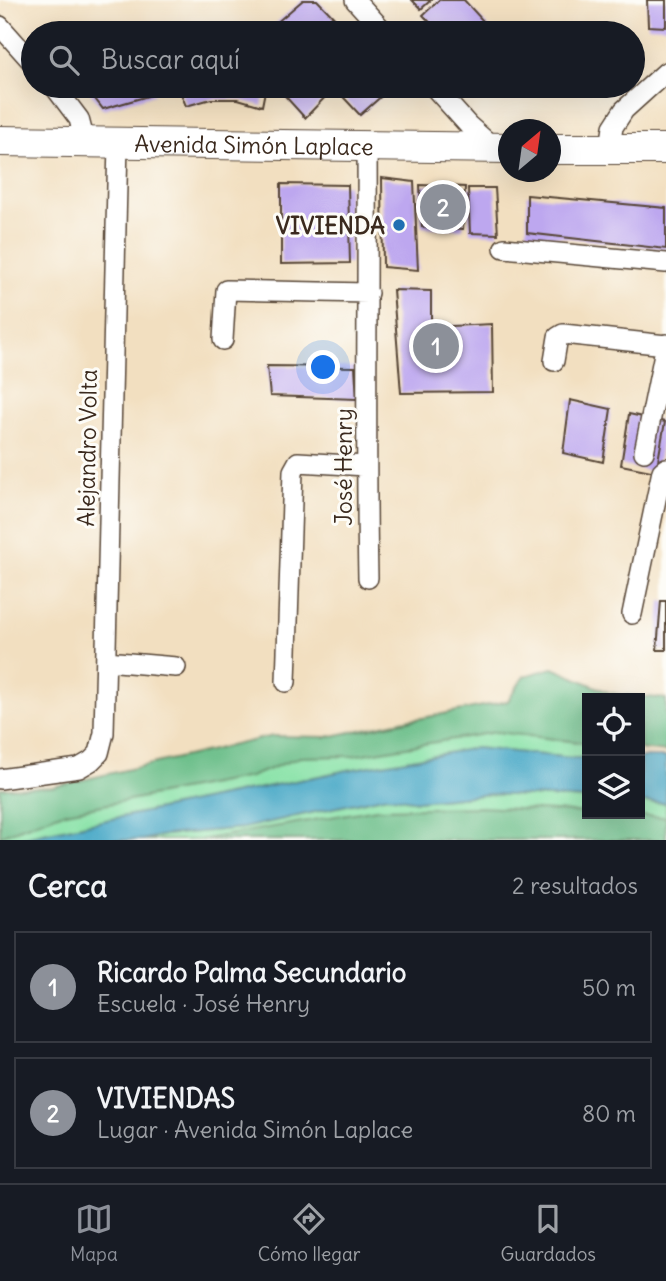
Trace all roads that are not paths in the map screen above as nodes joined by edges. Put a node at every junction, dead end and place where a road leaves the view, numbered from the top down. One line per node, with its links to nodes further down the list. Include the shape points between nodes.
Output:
1 (355, 0): 2 (street)
2 (375, 21)
3 (0, 26): 4 (street)
4 (21, 50)
5 (666, 72): 6 (street)
6 (645, 91)
7 (63, 98): 11 (street, via 79,119)
8 (444, 98): 14 (street, via 470,126)
9 (637, 98): 16 (street, via 613,127)
10 (0, 141): 11 (main road, Avenida Simón Laplace)
11 (85, 142): 12 (main road, Avenida Simón Laplace)
12 (118, 143): 13 (main road, Avenida Simón Laplace); 31 (street, Alejandro Volta)
13 (367, 145): 15 (main road, Avenida Simón Laplace); 21 (street, José Henry)
14 (498, 146)
15 (498, 148)
16 (610, 148): 17 (main road); 18 (main road)
17 (561, 149)
18 (666, 149)
19 (505, 248): 20 (street)
20 (666, 263)
21 (368, 293): 22 (street, via 226,290); 27 (street, José Henry)
22 (223, 340)
23 (665, 351): 24 (street, via 563,334 558,337); 25 (street)
24 (554, 360)
25 (662, 379): 26 (street)
26 (644, 452)
27 (366, 466): 29 (street, José Henry); 33 (street, via 298,462 292,471)
28 (666, 468): 30 (street)
29 (369, 578)
30 (632, 614)
31 (106, 661): 32 (street); 34 (street, Alejandro Volta, via 99,753 79,768)
32 (176, 667)
33 (286, 682)
34 (0, 779)

